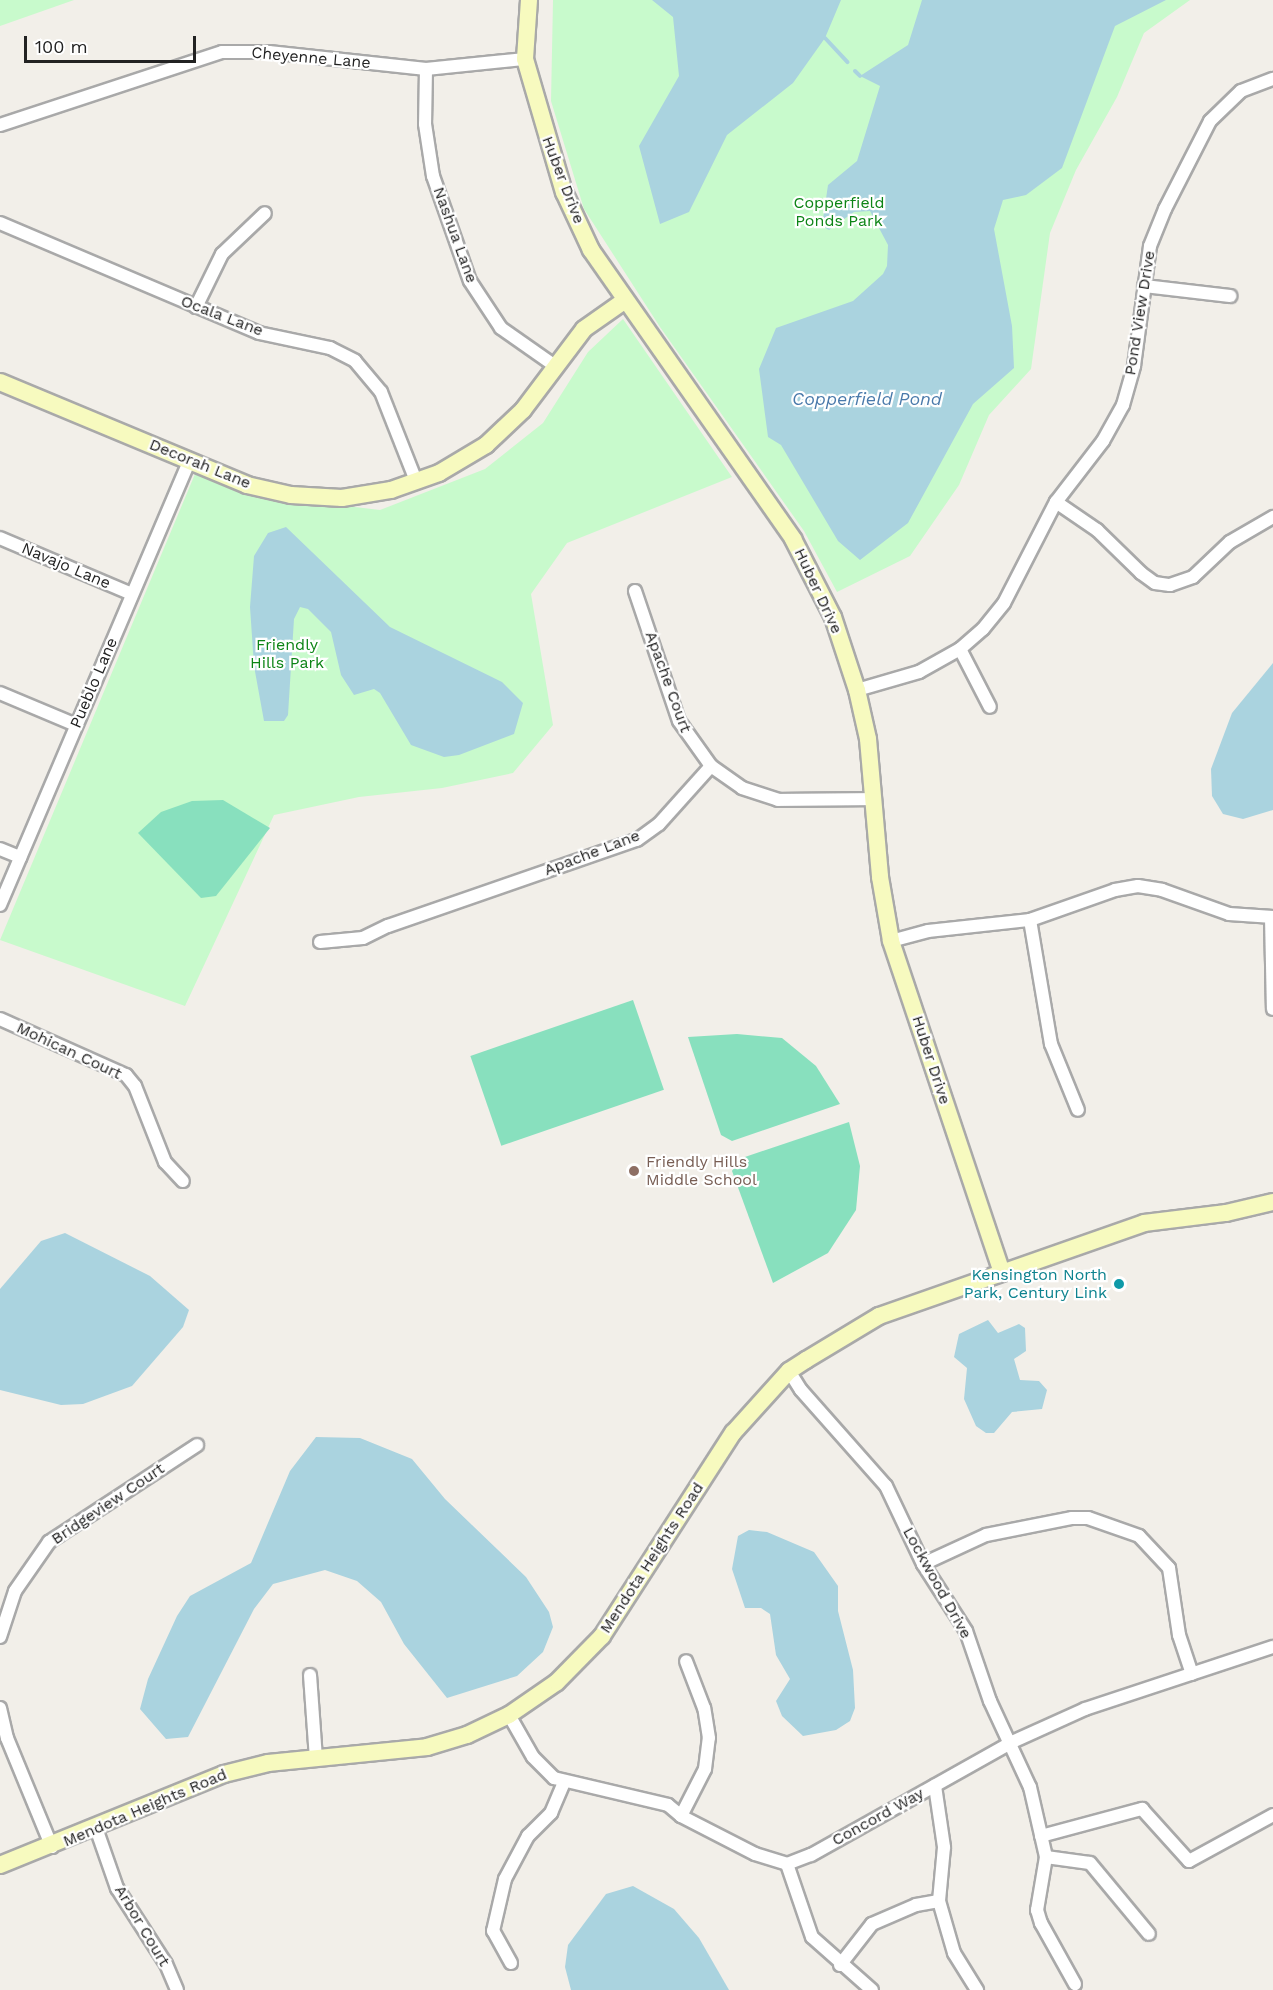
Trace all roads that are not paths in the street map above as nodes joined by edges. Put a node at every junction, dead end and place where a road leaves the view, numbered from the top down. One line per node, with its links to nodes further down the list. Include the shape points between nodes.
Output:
1 (529, 0): 2 (street, Huber Drive)
2 (525, 59): 3 (street, Cheyenne Lane); 10 (street, Huber Drive, via 564,192 591,250)
3 (426, 69): 5 (street, Cheyenne Lane, via 269,52 222,52); 12 (street, Nashua Lane, via 425,124 433,176 470,281 501,328)
4 (1273, 79): 8 (street, Pond View Drive, via 1241,91 1210,121 1165,208 1150,246)
5 (0, 125)
6 (265, 213): 11 (street, via 222,254)
7 (0, 224): 11 (street, Ocala Lane)
8 (1144, 286): 9 (street); 16 (street, Pond View Drive, via 1134,366 1123,405 1104,441)
9 (1230, 296)
10 (624, 301): 12 (street, Decorah Lane, via 584,329); 22 (street, Huber Drive, via 793,539 833,617)
11 (196, 307): 15 (street, Ocala Lane, via 259,333 330,348 355,362 381,392)
12 (555, 366): 15 (street, Decorah Lane, via 523,410 486,445 439,473)
13 (0, 382): 14 (street, Decorah Lane)
14 (189, 461): 15 (street, Decorah Lane, via 247,485 291,495 342,498); 20 (street, Pueblo Lane)
15 (416, 481)
16 (1056, 502): 17 (street, via 1097,530 1141,573 1155,583 1170,585 1193,577 1230,542); 21 (street, Pond View Drive, via 1005,603)
17 (1273, 517)
18 (0, 538): 20 (street, Navajo Lane)
19 (635, 591): 26 (street, Apache Court, via 679,721)
20 (132, 594): 25 (street, Pueblo Lane)
21 (960, 649): 22 (street, Pond View Drive, via 919,672); 24 (street)
22 (857, 690): 27 (street, Huber Drive)
23 (0, 693): 25 (street)
24 (990, 707)
25 (76, 725): 29 (street, Pueblo Lane)
26 (711, 766): 27 (street, via 742,788 778,800); 34 (street, Apache Lane, via 659,824 637,840 363,938)
27 (874, 799): 33 (street, Huber Drive, via 880,877)
28 (0, 849): 29 (street)
29 (20, 857): 30 (street, Pueblo Lane)
30 (0, 905)
31 (1272, 917): 32 (street, via 1229,914 1162,890 1138,886 1115,890); 35 (street)
32 (1030, 920): 33 (street, via 928,931); 37 (street, via 1052,1044)
33 (891, 941): 40 (street, Huber Drive)
34 (320, 942)
35 (1273, 1009)
36 (0, 1019): 38 (street, Mohican Court, via 126,1075 135,1086 165,1162)
37 (1078, 1110)
38 (183, 1181)
39 (1273, 1202): 40 (street, Mendota Heights Road, via 1226,1213 1144,1223)
40 (1002, 1272): 41 (street, Mendota Heights Road, via 879,1316)
41 (789, 1371): 43 (street, Lockwood Drive, via 801,1390 886,1486); 50 (street, Mendota Heights Road, via 733,1433 602,1636 557,1682)
42 (196, 1445): 44 (street, Bridgeview Court, via 49,1542 15,1591)
43 (923, 1564): 47 (street, via 986,1535 1072,1518 1088,1518 1139,1536 1169,1568 1179,1635); 51 (street, Lockwood Drive, via 966,1631 990,1701)
44 (0, 1637)
45 (1273, 1647): 47 (street, Concord Way)
46 (686, 1661): 56 (street, via 704,1708 709,1738 705,1769)
47 (1192, 1674): 51 (street, Concord Way, via 1085,1709)
48 (310, 1676): 52 (street)
49 (0, 1708): 59 (street, via 7,1738)
50 (509, 1715): 52 (street, Mendota Heights Road, via 467,1735 427,1747); 53 (street, via 532,1757)
51 (1012, 1742): 54 (street, Concord Way); 58 (street, Lockwood Drive, via 1030,1787)
52 (316, 1758): 57 (street, Mendota Heights Road, via 268,1763 224,1774)
53 (564, 1783): 56 (street, via 668,1804); 65 (street, via 550,1813 528,1836 506,1879 493,1931)
54 (935, 1786): 61 (street, Concord Way, via 811,1855); 63 (street, via 944,1847)
55 (1273, 1815): 58 (street, via 1189,1861 1142,1809)
56 (681, 1816): 61 (street, via 754,1854)
57 (96, 1828): 59 (street, Mendota Heights Road); 68 (street, Arbor Court, via 117,1888 166,1964)
58 (1041, 1836): 60 (street, Lockwood Drive)
59 (52, 1847): 62 (street, Mendota Heights Road)
60 (1046, 1857): 64 (street, via 1090,1863); 67 (street, via 1037,1910)
61 (787, 1864): 66 (street, via 812,1937)
62 (0, 1866)
63 (939, 1901): 66 (street, via 916,1905 872,1924); 70 (street, via 954,1953)
64 (1149, 1934)
65 (511, 1964)
66 (840, 1965): 69 (street)
67 (1075, 1984)
68 (177, 1990)
69 (872, 1990)
70 (977, 1990)

